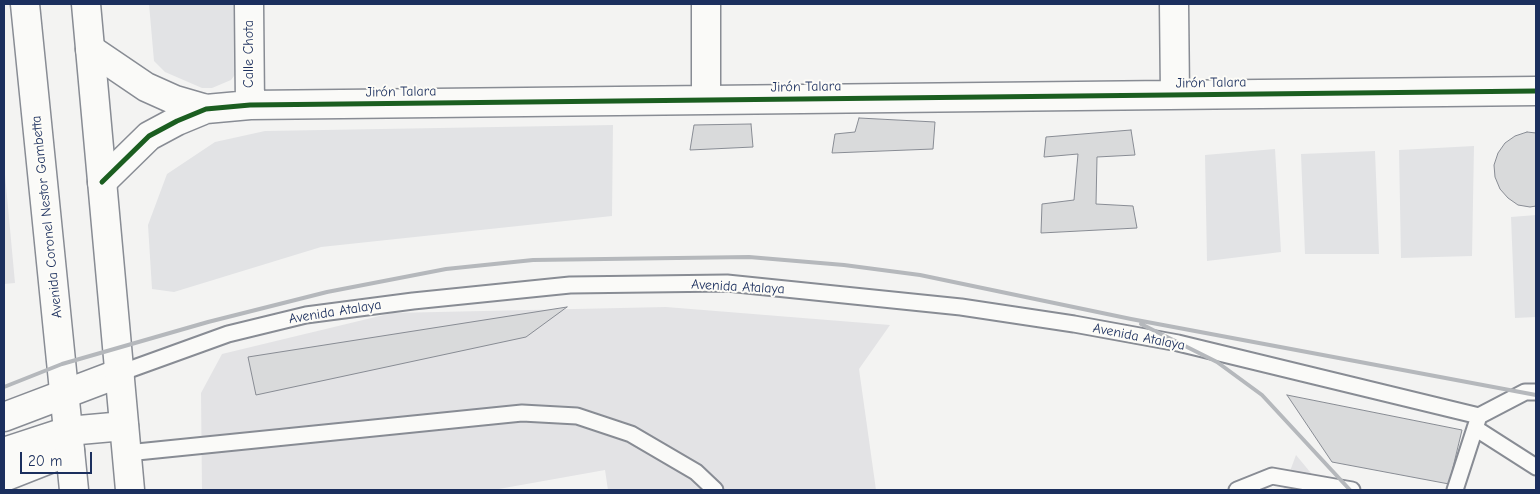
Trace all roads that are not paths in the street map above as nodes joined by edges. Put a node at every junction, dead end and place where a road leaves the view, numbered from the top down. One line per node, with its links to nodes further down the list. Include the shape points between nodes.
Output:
1 (25, 4): 15 (street, Avenida Coronel Nestor Gambetta)
2 (86, 4): 6 (street)
3 (249, 4): 10 (street, Calle Chota)
4 (706, 4): 9 (street)
5 (1174, 4): 8 (street)
6 (90, 49): 11 (street, Jirón Talara, via 146,87); 12 (street)
7 (1536, 91): 8 (street, Jirón Talara)
8 (1175, 95): 9 (street, Jirón Talara)
9 (706, 100): 10 (street, Jirón Talara)
10 (250, 104): 11 (street, Jirón Talara)
11 (206, 109): 12 (street, Jirón Talara, via 150,136)
12 (102, 182): 13 (street)
13 (120, 373): 15 (street, Avenida Atalaya); 17 (lane, Avenida Atalaya, via 228,334 306,315 570,286 727,284 961,307 1178,343); 18 (street)
14 (1536, 392): 17 (lane, via 1525,392)
15 (65, 394): 16 (street, Avenida Atalaya); 19 (street, Avenida Coronel Nestor Gambetta)
16 (4, 417)
17 (1476, 422): 22 (lane, Avenida Atalaya); 29 (lane)
18 (124, 426): 19 (street); 21 (street)
19 (69, 441): 20 (street); 23 (street); 24 (street, Avenida Coronel Nestor Gambetta)
20 (4, 452)
21 (127, 453): 25 (street); 26 (lane, via 522,413 577,416 631,434 696,472)
22 (1536, 467)
23 (4, 477)
24 (74, 490)
25 (130, 490)
26 (715, 490)
27 (1237, 490): 28 (lane, via 1272,476)
28 (1352, 490)
29 (1455, 490)

